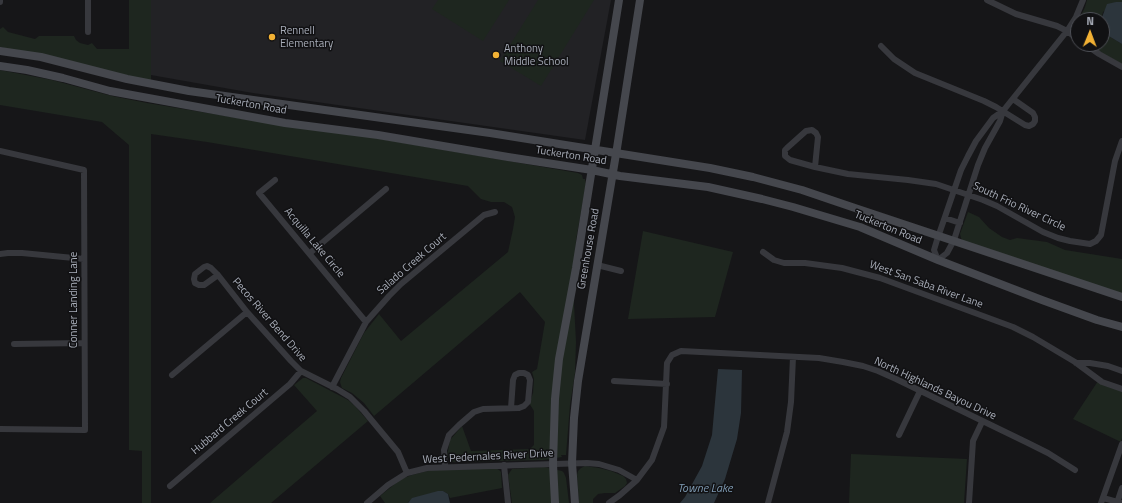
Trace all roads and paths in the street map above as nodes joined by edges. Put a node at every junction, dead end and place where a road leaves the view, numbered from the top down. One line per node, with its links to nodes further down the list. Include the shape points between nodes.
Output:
1 (88, 0): 7 (street)
2 (619, 0): 19 (main road, Greenhouse Road)
3 (640, 0): 21 (main road, Greenhouse Road)
4 (987, 0): 6 (street, via 1016,14)
5 (1083, 0): 6 (street)
6 (1067, 31): 8 (street); 15 (street)
7 (88, 32)
8 (1070, 33)
9 (881, 46): 17 (street, via 894,59 915,73)
10 (0, 50): 14 (main road, Tuckerton Road)
11 (1096, 52): 13 (street)
12 (0, 66): 16 (main road, Tuckerton Road, via 63,78 110,91)
13 (1122, 67)
14 (180, 89): 16 (main road); 19 (main road, Tuckerton Road)
15 (1013, 99): 17 (street); 17 (street, via 1033,113 1036,117 1033,124 1025,125)
16 (177, 102): 23 (main road, Tuckerton Road, via 285,123 378,135)
17 (1003, 111): 27 (street, via 993,118 976,141); 28 (street, via 985,148)
18 (1122, 141): 28 (street, South Frio River Circle, via 1115,161 1101,235 1090,244 1058,238 1043,232 997,206)
19 (595, 150): 21 (main road, Tuckerton Road); 23 (main road, Greenhouse Road)
20 (0, 151): 37 (street, Conner Landing Lane, via 84,170)
21 (616, 154): 24 (main road, Greenhouse Road); 32 (main road, Tuckerton Road, via 753,177 802,190)
22 (815, 167): 22 (street, South Frio River Circle, via 818,137 812,130 806,131 787,148 785,156 790,160); 27 (street, South Frio River Circle, via 848,174 923,181)
23 (592, 170): 24 (main road, Tuckerton Road); 63 (main road, Greenhouse Road, via 559,359)
24 (613, 174): 38 (main road, Tuckerton Road, via 708,187 793,207 860,228); 39 (main road, Greenhouse Road)
25 (275, 180): 35 (street, Acquilla Lake Circle, via 259,194)
26 (386, 189): 35 (street)
27 (954, 190): 28 (street, South Frio River Circle); 30 (street)
28 (969, 195): 31 (street)
29 (495, 212): 44 (street, Salado Creek Court, via 484,215 401,284)
30 (945, 218): 31 (street); 32 (street)
31 (960, 224): 33 (street)
32 (939, 235): 33 (main road, Tuckerton Road); 38 (street, via 934,250)
33 (954, 240): 38 (street, via 947,253); 42 (main road, Tuckerton Road)
34 (763, 252): 49 (street, West San Saba River Lane, via 784,263 842,268 880,278 1013,327)
35 (310, 253): 44 (street, Acquilla Lake Circle)
36 (0, 254): 37 (street, via 22,253)
37 (84, 259): 46 (street, Conner Landing Lane)
38 (938, 260): 45 (main road, Tuckerton Road)
39 (597, 265): 40 (street); 64 (main road, Greenhouse Road, via 578,381)
40 (621, 271)
41 (218, 275): 43 (street, Pecos River Bend Drive)
42 (1122, 298)
43 (247, 312): 50 (street, Pecos River Bend Drive); 52 (street)
44 (366, 322): 55 (street, Salado Creek Court)
45 (1122, 328)
46 (84, 343): 47 (street); 60 (street, Conner Landing Lane, via 85,430)
47 (14, 344)
48 (793, 357): 54 (street, North Highlands Bayou Drive, via 681,351 672,355 667,364); 57 (street, North Highlands Bayou Drive, via 825,359 863,366); 78 (street, via 787,432)
49 (1074, 362): 51 (street, via 1108,366); 56 (street, West San Saba River Lane, via 1102,382)
50 (301, 371): 55 (street, Pecos River Bend Drive); 70 (street, Hubbard Creek Court, via 290,384)
51 (1122, 371)
52 (172, 375)
53 (614, 381): 54 (street)
54 (667, 384): 69 (street, via 664,427 652,460)
55 (332, 387): 68 (street, Pecos River Bend Drive, via 364,411 398,452)
56 (1122, 389)
57 (920, 391): 59 (street, North Highlands Bayou Drive); 61 (street)
58 (511, 408): 58 (street, via 520,408 528,402 530,380 524,373 515,375 513,380); 66 (street, via 483,409 474,412 459,425 449,435 444,450)
59 (982, 422): 67 (street, North Highlands Bayou Drive, via 1048,453); 79 (street, via 973,441)
60 (0, 430)
61 (898, 435)
62 (1122, 444): 72 (street)
63 (553, 464): 64 (street, West Pedernales River Drive); 65 (street, West Pedernales River Drive); 75 (main road, Greenhouse Road)
64 (572, 464): 69 (street, West Pedernales River Drive, via 599,464 619,470); 76 (main road, Greenhouse Road)
65 (504, 465): 66 (street, West Pedernales River Drive); 74 (street)
66 (444, 467): 68 (street, West Pedernales River Drive)
67 (1075, 470)
68 (407, 473): 73 (street, West Pedernales River Drive)
69 (637, 480): 77 (street)
70 (170, 486)
71 (1122, 488): 80 (street)
72 (1102, 500): 80 (street)
73 (367, 503)
74 (508, 503)
75 (555, 503)
76 (575, 503)
77 (609, 503)
78 (768, 503)
79 (969, 503)
80 (1119, 503)

